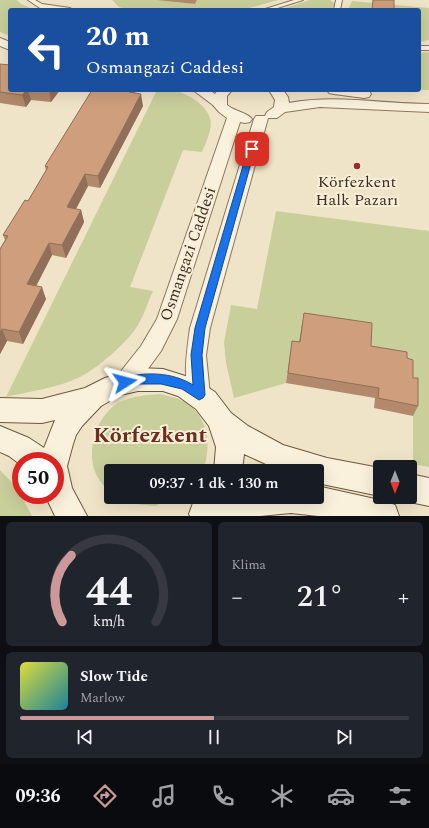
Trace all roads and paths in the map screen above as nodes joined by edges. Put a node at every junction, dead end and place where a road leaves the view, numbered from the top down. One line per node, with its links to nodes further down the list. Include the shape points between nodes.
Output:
1 (31, 0): 3 (lane, via 40,6)
2 (300, 0): 4 (lane)
3 (55, 8)
4 (272, 8)
5 (207, 92): 8 (street)
6 (278, 92): 11 (street, via 283,101)
7 (353, 92): 9 (street, via 400,97)
8 (222, 96): 12 (street, via 222,108)
9 (429, 96)
10 (429, 108): 11 (street, via 326,103)
11 (280, 109): 13 (street, via 273,115)
12 (235, 116): 13 (street); 14 (street, Osmangazi Caddesi, via 167,319 145,360)
13 (261, 119): 15 (street, Osmangazi Caddesi, via 200,328 196,355)
14 (125, 382): 15 (main road, via 136,379 161,379 184,385); 16 (main road, via 111,386)
15 (199, 395): 18 (main road, via 207,400)
16 (89, 399): 17 (main road, via 42,411); 21 (main road, via 71,418 59,440)
17 (0, 410)
18 (223, 422): 22 (main road, via 230,448); 23 (main road, via 243,439 273,456 307,468)
19 (0, 439): 20 (main road)
20 (26, 452)
21 (56, 452)
22 (229, 464)
23 (373, 481)
24 (417, 489): 25 (main road)
25 (429, 492)
26 (64, 502): 28 (main road)
27 (208, 509): 29 (main road, via 280,499 304,500)
28 (72, 516)
29 (384, 516)

